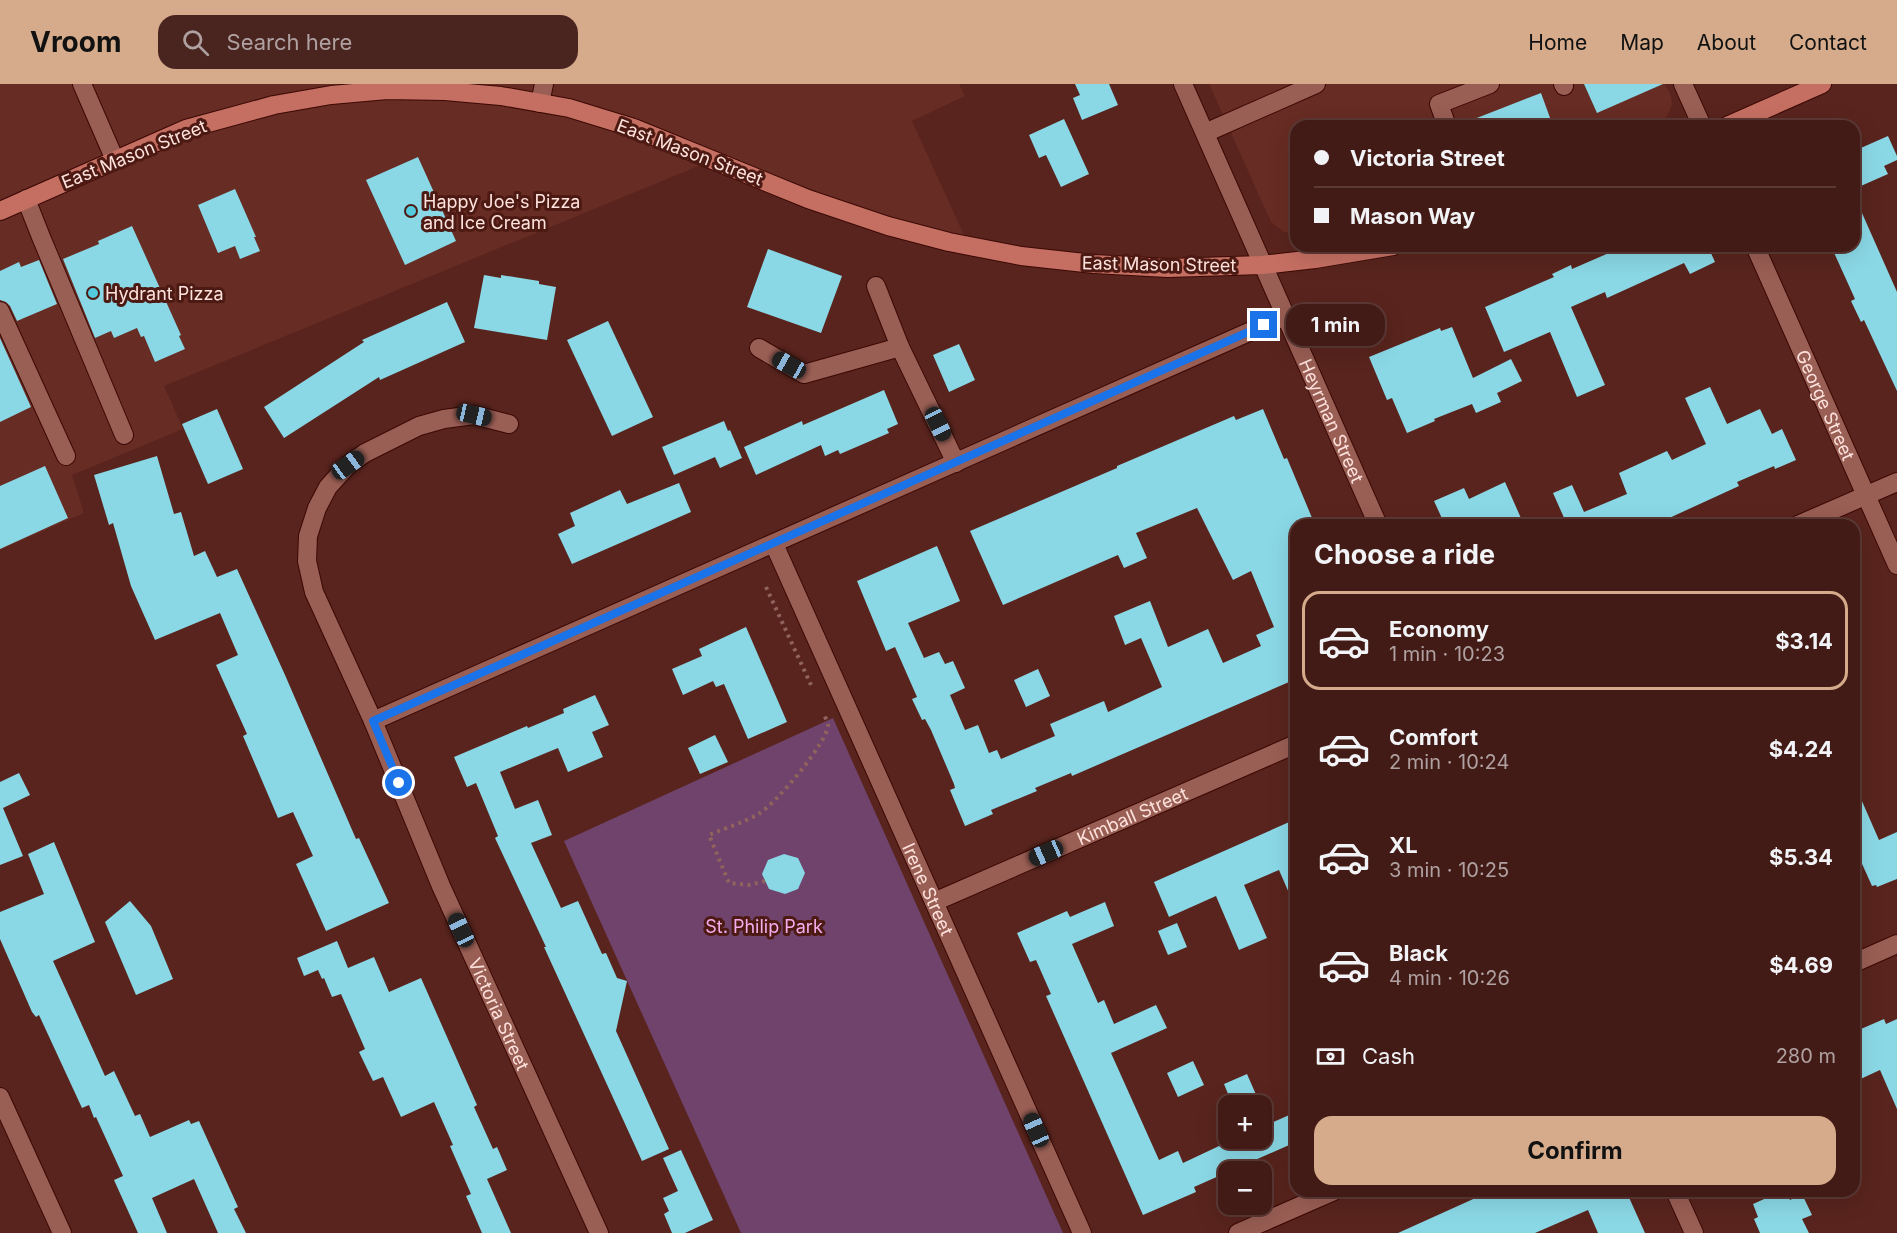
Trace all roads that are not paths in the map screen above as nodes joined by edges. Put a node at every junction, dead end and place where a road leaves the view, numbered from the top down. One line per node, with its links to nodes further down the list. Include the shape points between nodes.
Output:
1 (82, 84): 13 (street)
2 (544, 84): 8 (street)
3 (1184, 84): 12 (street, Heyrman Street)
4 (1316, 84): 12 (street)
5 (1490, 84): 9 (street, via 1439,104)
6 (1683, 84): 10 (street)
7 (1822, 84): 11 (main road)
8 (540, 103): 13 (main road, East Mason Street, via 445,91 387,90 331,95 274,105 186,129); 18 (main road, East Mason Street, via 634,128 808,199 949,242 1021,256 1094,264 1168,268)
9 (1445, 120)
10 (1699, 120)
11 (1741, 120)
12 (1204, 133): 18 (street, Heyrman Street)
13 (115, 160): 14 (main road, East Mason Street)
14 (27, 199): 15 (main road, East Mason Street); 25 (street)
15 (0, 211)
16 (1357, 252): 18 (main road, East Mason Street)
17 (1758, 252): 29 (street, George Street)
18 (1262, 265): 21 (street, Heyrman Street)
19 (876, 286): 22 (street)
20 (0, 311): 26 (street)
21 (1285, 316): 27 (street); 30 (street, Heyrman Street)
22 (900, 347): 23 (street, via 804,374); 27 (street)
23 (759, 348)
24 (509, 424): 34 (street, Victoria Street, via 474,415 419,426 348,465 328,487 317,508 308,536 306,561 314,592)
25 (124, 435)
26 (66, 456)
27 (956, 462): 32 (street)
28 (1897, 482): 29 (street)
29 (1866, 495): 31 (street); 33 (street, George Street)
30 (1375, 519)
31 (1812, 519)
32 (774, 544): 34 (street); 36 (street, Irene Street)
33 (1897, 565)
34 (373, 721): 43 (street, Victoria Street, via 441,886)
35 (1290, 747): 36 (street, Kimball Street)
36 (934, 902): 44 (street, Irene Street)
37 (1897, 944): 38 (street)
38 (1860, 960)
39 (0, 1097): 42 (street)
40 (1320, 1197): 45 (street)
41 (1678, 1197): 46 (street)
42 (62, 1233)
43 (599, 1233)
44 (1082, 1233)
45 (1238, 1233)
46 (1694, 1233)

